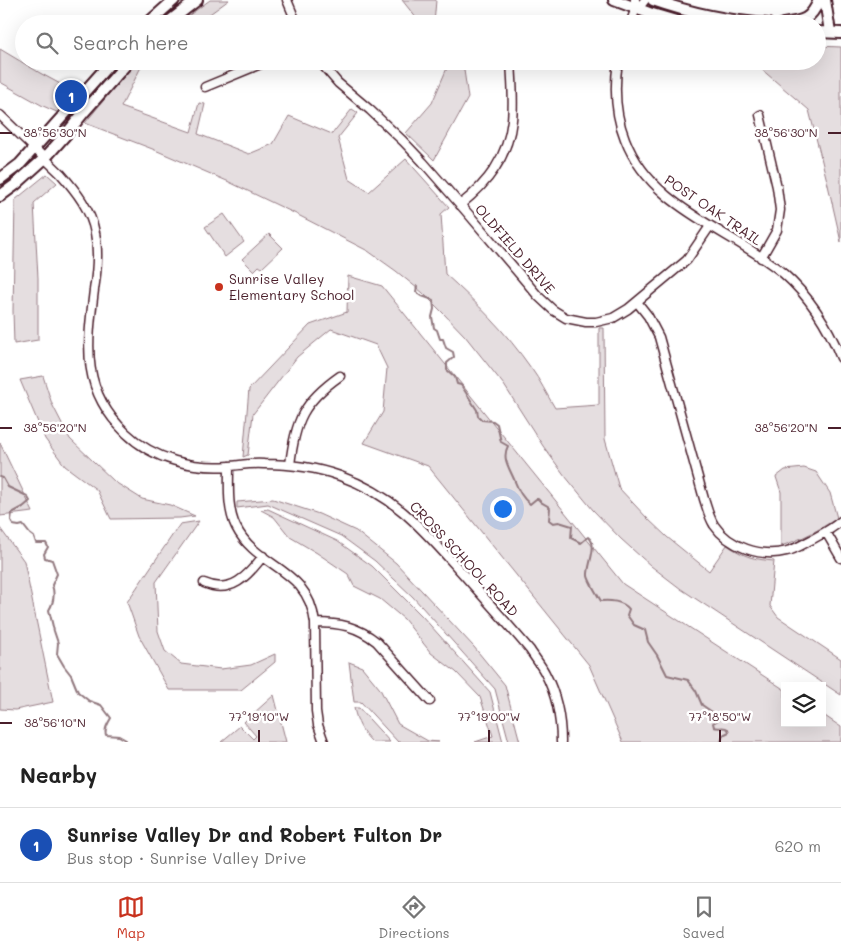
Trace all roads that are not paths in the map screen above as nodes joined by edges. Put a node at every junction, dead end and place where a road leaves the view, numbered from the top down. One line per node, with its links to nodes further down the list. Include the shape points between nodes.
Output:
1 (174, 0): 10 (main road)
2 (197, 0): 11 (main road)
3 (287, 0): 12 (street)
4 (614, 0): 9 (main road)
5 (645, 0): 9 (street)
6 (653, 0): 14 (main road)
7 (819, 0): 15 (main road)
8 (825, 0): 17 (main road)
9 (635, 4): 13 (main road)
10 (157, 15)
11 (176, 15)
12 (293, 15)
13 (663, 15)
14 (708, 15)
15 (809, 15)
16 (826, 32): 17 (main road)
17 (830, 32): 18 (main road)
18 (841, 33)
19 (104, 70): 28 (main road)
20 (121, 70): 29 (main road)
21 (246, 70): 25 (street)
22 (327, 70): 32 (street, OLDFIELD DRIVE, via 424,162)
23 (511, 70): 32 (street, via 512,120 506,147 488,180)
24 (617, 70): 33 (street, POST OAK TRAIL, via 616,103 622,131 633,157 651,182)
25 (205, 87)
26 (0, 115): 28 (street, CROSS SCHOOL ROAD)
27 (760, 115): 34 (street, via 780,210 776,230)
28 (35, 148): 29 (street, CROSS SCHOOL ROAD); 30 (main road)
29 (45, 158): 31 (main road); 39 (street, CROSS SCHOOL ROAD, via 81,198 95,233 97,262 89,354 92,376 103,403 128,435 165,458 190,464)
30 (0, 179)
31 (0, 196)
32 (460, 205): 35 (street, OLDFIELD DRIVE, via 538,296 559,314 576,321 600,321 613,318)
33 (710, 226): 34 (street, POST OAK TRAIL); 35 (street, OLDFIELD DRIVE, via 687,260)
34 (761, 258): 36 (street, POST OAK TRAIL, via 806,297 830,332)
35 (637, 302): 41 (street, via 658,337 704,500 720,531 744,548 768,553 796,548)
36 (841, 358)
37 (340, 376): 38 (street, via 319,392 302,415 293,440)
38 (290, 465): 39 (street, CROSS SCHOOL ROAD); 48 (street, CROSS SCHOOL ROAD, via 326,471 373,490 422,529 530,650 554,694)
39 (229, 466): 42 (street, via 233,519 242,536)
40 (841, 521): 41 (street)
41 (826, 532): 43 (street)
42 (263, 556): 44 (street, via 237,583 223,587); 45 (street, via 302,588)
43 (841, 558)
44 (204, 583)
45 (315, 623): 46 (street, via 346,625 368,635); 47 (street, via 316,706)
46 (430, 701)
47 (324, 742)
48 (562, 742)

